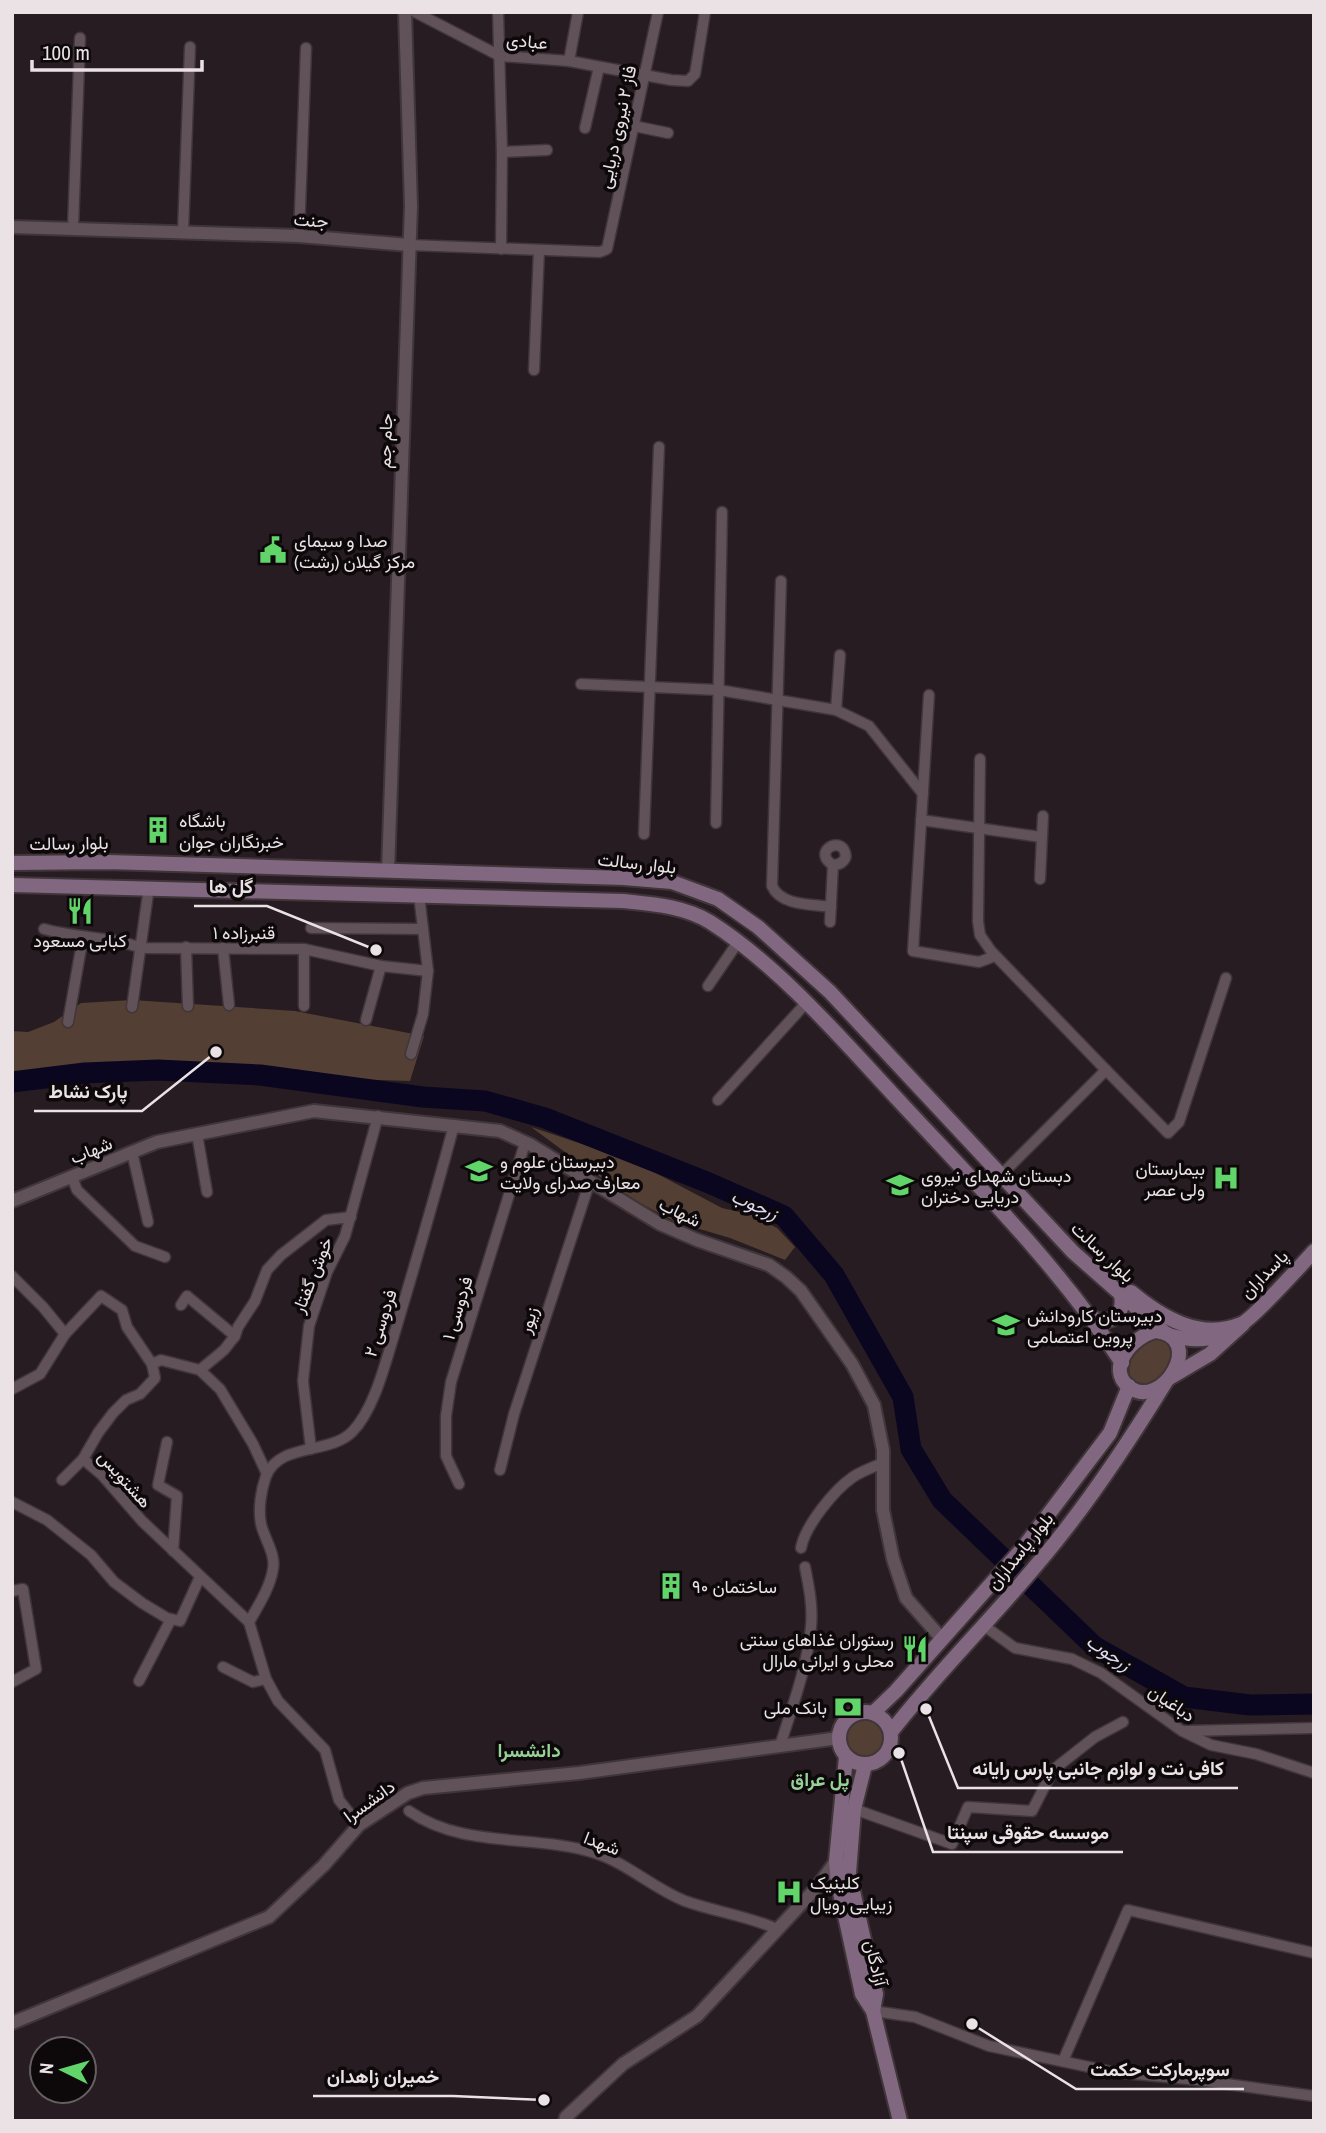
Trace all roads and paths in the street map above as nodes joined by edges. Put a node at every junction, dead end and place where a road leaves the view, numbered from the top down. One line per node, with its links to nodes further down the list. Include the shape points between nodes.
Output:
1 (405, 12): 23 (street, جام جم)
2 (415, 12): 10 (street, عبادی)
3 (498, 12): 10 (street)
4 (578, 12): 11 (street)
5 (658, 12): 13 (street, فاز ۲ نیروی دریایی)
6 (705, 12): 13 (street, عبادی, via 695,74 688,81)
7 (80, 38): 20 (street)
8 (190, 47): 21 (street)
9 (306, 48): 22 (street)
10 (500, 56): 11 (street, عبادی); 18 (street)
11 (569, 61): 12 (street, عبادی)
12 (599, 67): 13 (street, عبادی); 15 (street)
13 (645, 76): 14 (street, فاز ۲ نیروی دریایی)
14 (634, 126): 16 (street); 25 (street, فاز ۲ نیروی دریایی)
15 (585, 128)
16 (668, 133)
17 (547, 150): 18 (street)
18 (502, 152): 24 (street)
19 (12, 227): 20 (street, جنت)
20 (73, 228): 21 (street, جنت)
21 (183, 232): 22 (street, جنت)
22 (299, 236): 23 (street, جنت)
23 (409, 245): 24 (street, جنت); 49 (street, جام جم)
24 (501, 249): 26 (street, جنت)
25 (607, 249): 26 (street, جنت)
26 (539, 250): 27 (street)
27 (534, 370)
28 (659, 447): 33 (street)
29 (722, 512): 34 (street)
30 (781, 581): 36 (street)
31 (840, 655): 37 (street)
32 (581, 684): 33 (street)
33 (649, 686): 34 (street); 44 (street)
34 (719, 690): 36 (street); 42 (street)
35 (929, 695): 39 (street)
36 (778, 700): 37 (street); 55 (street, via 772,886 786,900)
37 (836, 710): 39 (street, via 869,726)
38 (980, 759): 43 (street)
39 (923, 794): 41 (street)
40 (1043, 816): 45 (street)
41 (921, 820): 43 (street); 66 (street, via 912,951 979,962)
42 (716, 823)
43 (979, 828): 45 (street); 66 (street, via 978,928)
44 (644, 834)
45 (1041, 837): 50 (street)
46 (12, 863): 47 (main road, بلوار رسالت)
47 (194, 864): 49 (main road, بلوار رسالت); 53 (main road)
48 (833, 865): 55 (street)
49 (388, 871): 86 (main road, بلوار رسالت, via 624,878 672,883 718,899 758,927 830,992)
50 (1040, 879)
51 (13, 885): 52 (main road)
52 (149, 887): 53 (main road); 63 (street)
53 (193, 888): 54 (main road)
54 (419, 895): 59 (street); 61 (main road, via 667,905 707,920)
55 (831, 907): 56 (street)
56 (831, 922)
57 (311, 928): 59 (street)
58 (44, 929): 60 (street, قنبرزاده ۱)
59 (423, 929): 68 (street)
60 (83, 936): 63 (street, قنبرزاده ۱); 77 (street)
61 (738, 942): 70 (street); 71 (main road)
62 (186, 947): 63 (street, قنبرزاده ۱); 64 (street, قنبرزاده ۱); 73 (street)
63 (141, 948): 75 (street)
64 (223, 948): 65 (street, قنبرزاده ۱); 72 (street)
65 (304, 949): 67 (street, قنبرزاده ۱); 74 (street)
66 (995, 956): 79 (street)
67 (381, 966): 68 (street, قنبرزاده ۱); 76 (street)
68 (428, 971): 78 (street, via 423,1014)
69 (1226, 978): 79 (street, via 1179,1122 1168,1133)
70 (708, 986)
71 (807, 1002): 80 (street); 99 (main road, via 975,1182)
72 (229, 1005)
73 (188, 1006)
74 (304, 1006)
75 (132, 1007)
76 (366, 1020)
77 (68, 1022)
78 (411, 1054)
79 (1107, 1070): 86 (street)
80 (718, 1100)
81 (378, 1116): 82 (street, شهاب); 83 (street, شهاب, via 314,1111); 91 (street, خوش گفتار)
82 (454, 1125): 84 (street, شهاب, via 500,1131); 111 (street, فردوسی ۲, via 424,1239 370,1405 352,1432 331,1445)
83 (197, 1134): 85 (street, شهاب); 89 (street)
84 (525, 1143): 88 (street, شهاب); 117 (street, فردوسی ۱, via 451,1382 446,1456)
85 (132, 1152): 87 (street, شهاب); 92 (street)
86 (1000, 1175): 94 (main road, بلوار رسالت)
87 (72, 1177): 90 (street, شهاب); 95 (street, via 77,1190 135,1246)
88 (590, 1181): 113 (street, شهاب, via 660,1224 769,1265 786,1276 801,1291 870,1396); 114 (street, زیور)
89 (207, 1192)
90 (12, 1201)
91 (351, 1217): 103 (street, via 326,1220 281,1255 267,1270); 111 (street, خوش گفتار, via 309,1326 303,1381)
92 (148, 1222)
93 (1314, 1251): 100 (main road, پاسداران)
94 (1073, 1252): 97 (main road, بلوار رسالت); 100 (main road, via 1095,1260 1144,1303 1182,1325 1203,1329)
95 (165, 1257)
96 (12, 1276): 101 (street)
97 (1121, 1295): 99 (main road, via 1123,1305 1111,1321); 102 (main road, بلوار رسالت)
98 (181, 1305): 103 (street, via 187,1296)
99 (1093, 1318): 104 (main road)
100 (1242, 1324): 102 (main road, via 1218,1337 1193,1341); 107 (main road, پاسداران, via 1210,1354)
101 (65, 1334): 105 (street, via 101,1297 122,1310 127,1327); 109 (street, via 40,1374)
102 (1168, 1334): 104 (main road, via 1148,1333 1135,1339); 107 (main road, via 1179,1351 1177,1366)
103 (236, 1336): 106 (street)
104 (1122, 1363): 108 (main road)
105 (152, 1364): 106 (street, via 161,1360); 112 (street, هشتویس, via 155,1378 113,1413)
106 (200, 1370): 115 (street, via 220,1389)
107 (1167, 1381): 108 (main road, via 1144,1391); 126 (main road, بلوار پاسداران, via 1128,1444 1040,1561)
108 (1129, 1386): 127 (main road, بلوار پاسداران, via 1110,1433 1023,1548)
109 (12, 1389)
110 (167, 1442): 120 (street, via 158,1485 177,1496)
111 (311, 1449): 115 (street, فردوسی ۲, via 282,1458)
112 (83, 1459): 116 (street); 120 (street, هشتویس)
113 (883, 1463): 119 (street, via 852,1478 826,1503 804,1536); 127 (street, شهاب, via 883,1510 892,1559 906,1598)
114 (500, 1470)
115 (267, 1474): 125 (street, via 261,1524 274,1568)
116 (62, 1480)
117 (458, 1483)
118 (12, 1502): 124 (street, via 47,1520 91,1555 114,1582)
119 (802, 1548)
120 (173, 1551): 122 (street, هشتویس)
121 (805, 1567): 138 (street, via 811,1626 803,1671)
122 (201, 1577): 124 (street, via 180,1621); 125 (street, هشتویس)
123 (12, 1591): 130 (street, via 23,1589 36,1670)
124 (171, 1619): 131 (street)
125 (249, 1622): 129 (street)
126 (983, 1626): 135 (street, دباغیان, via 1015,1648 1072,1659 1101,1673); 136 (main road, بلوار پاسداران)
127 (942, 1639): 132 (main road, بلوار پاسداران)
128 (223, 1668): 129 (street, via 253,1682)
129 (266, 1679): 144 (street, via 278,1701 325,1750 339,1800)
130 (12, 1682)
131 (139, 1682)
132 (873, 1713): 136 (main road); 137 (main road, via 847,1719)
133 (1124, 1722): 142 (street, via 1095,1737 1053,1770 1032,1811 968,1807 952,1844)
134 (1314, 1728): 135 (street)
135 (1182, 1731): 141 (street, دباغیان, via 1211,1745)
136 (891, 1732): 140 (main road, via 891,1746 884,1758)
137 (839, 1738): 138 (street, دانشسرا); 139 (main road)
138 (780, 1746): 144 (street, دانشسرا, via 423,1788)
139 (846, 1757): 140 (main road); 145 (main road, آزادگان)
140 (865, 1765): 142 (main road, آزادگان)
141 (1314, 1773)
142 (854, 1809): 150 (main road, آزادگان, via 849,1873 876,1994)
143 (409, 1811): 148 (street, شهدا, via 464,1835 553,1843 598,1854 684,1900)
144 (359, 1825): 151 (street, دانشسرا, via 269,1917)
145 (836, 1861): 146 (main road, آزادگان); 147 (street)
146 (838, 1883): 147 (street, via 830,1879); 150 (main road, آزادگان, via 862,1994)
147 (817, 1886): 148 (street)
148 (777, 1929): 154 (street, via 697,2016 623,2064)
149 (1314, 1953): 152 (street, via 1128,1910)
150 (873, 2011): 152 (street, via 915,2017 989,2046); 155 (main road, آزادگان)
151 (12, 2023)
152 (1063, 2061): 153 (street, via 1113,2072)
153 (1314, 2096)
154 (563, 2120)
155 (900, 2121)

